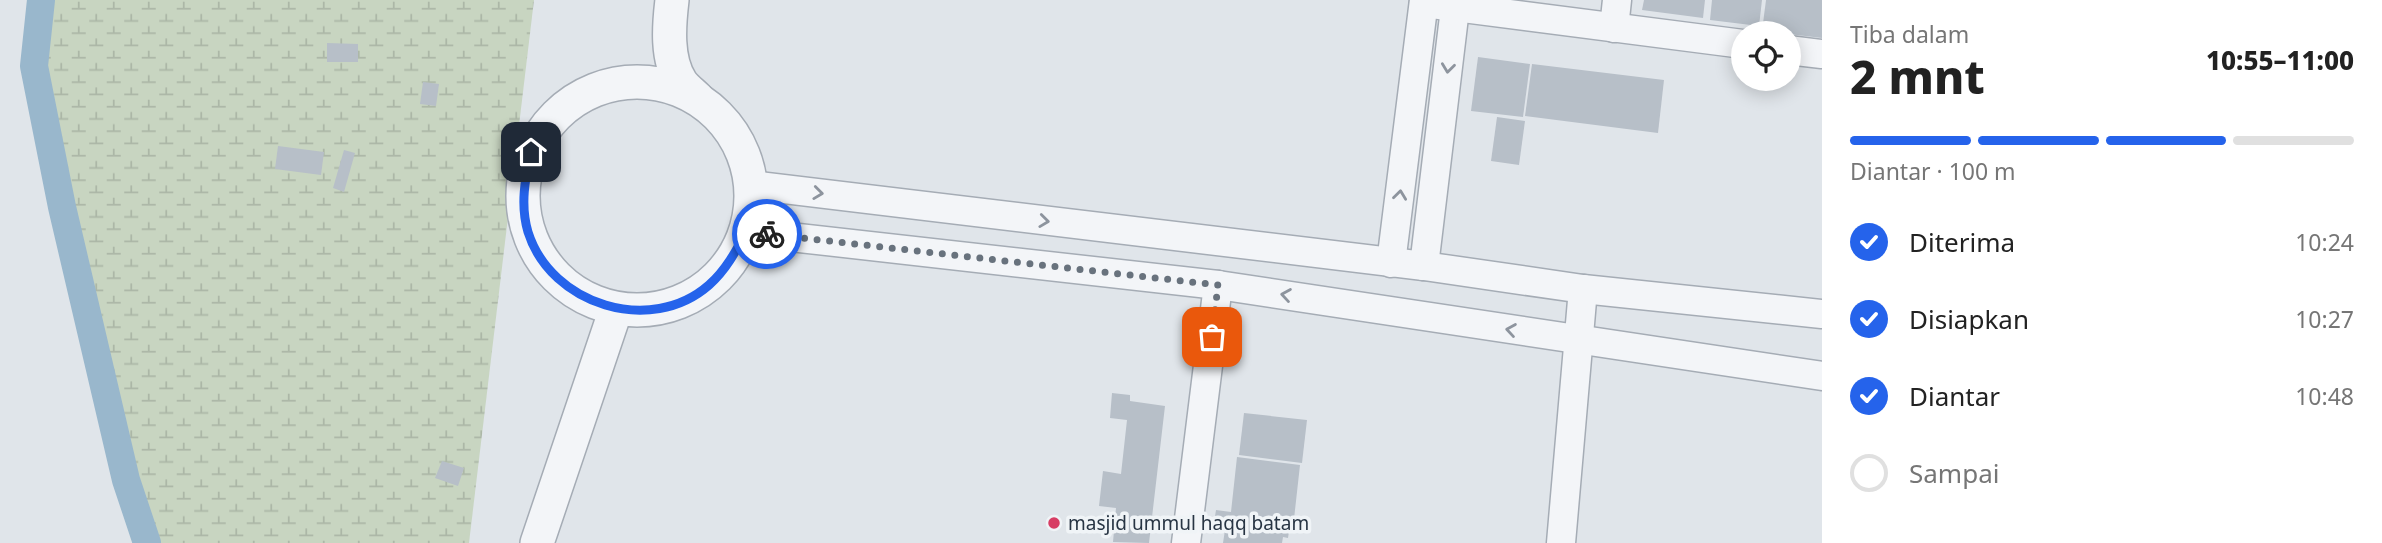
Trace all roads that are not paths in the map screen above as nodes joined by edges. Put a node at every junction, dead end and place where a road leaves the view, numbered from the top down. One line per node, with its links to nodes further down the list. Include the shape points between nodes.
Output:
1 (1617, 0): 5 (street)
2 (1424, 2): 3 (street); 13 (street, one-way to 2)
3 (1456, 3): 5 (street); 14 (street, one-way to 14)
4 (670, 14): 9 (street, via 657,51 643,69); 10 (street, via 673,59 681,82)
5 (1614, 28): 6 (street)
6 (1731, 43)
7 (1801, 52): 8 (street)
8 (1822, 54)
9 (624, 82): 10 (street, via 664,84); 17 (street, via 585,93 553,118 531,152 523,192 528,232 548,268 578,295)
10 (697, 98): 11 (street, via 724,121 742,150)
11 (751, 185): 12 (street); 13 (street, one-way to 13)
12 (746, 232): 15 (street); 17 (street, via 731,261 709,285 681,302 649,310)
13 (1391, 263): 14 (street)
14 (1424, 266): 16 (street)
15 (1218, 285): 19 (street, one-way to 15); 22 (street)
16 (1583, 289): 18 (street); 19 (street)
17 (616, 309): 21 (street)
18 (1822, 314)
19 (1578, 341): 20 (street); 23 (street)
20 (1822, 376)
21 (537, 543)
22 (1186, 543)
23 (1561, 543)

